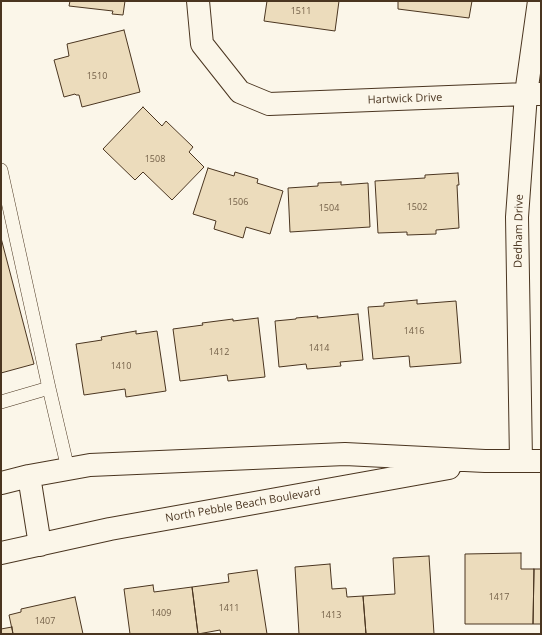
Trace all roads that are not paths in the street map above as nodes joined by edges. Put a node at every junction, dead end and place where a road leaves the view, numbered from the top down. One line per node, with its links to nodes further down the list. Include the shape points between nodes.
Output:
1 (198, 1): 3 (street, Hartwick Drive, via 202,44 240,92 269,104)
2 (539, 1): 3 (street, Dedham Drive)
3 (533, 94): 8 (street, Dedham Drive, via 518,217)
4 (1, 170): 5 (lane)
5 (49, 388): 6 (lane); 9 (lane)
6 (1, 402)
7 (485, 461): 8 (street, North Pebble Beach Boulevard); 9 (street, North Pebble Beach Boulevard, via 345,454 90,465); 12 (street, North Pebble Beach Boulevard)
8 (531, 461)
9 (68, 469): 10 (street, North Pebble Beach Boulevard)
10 (29, 476): 11 (street, North Pebble Beach Boulevard); 12 (street)
11 (1, 482)
12 (40, 544): 13 (street, North Pebble Beach Boulevard)
13 (1, 553)

